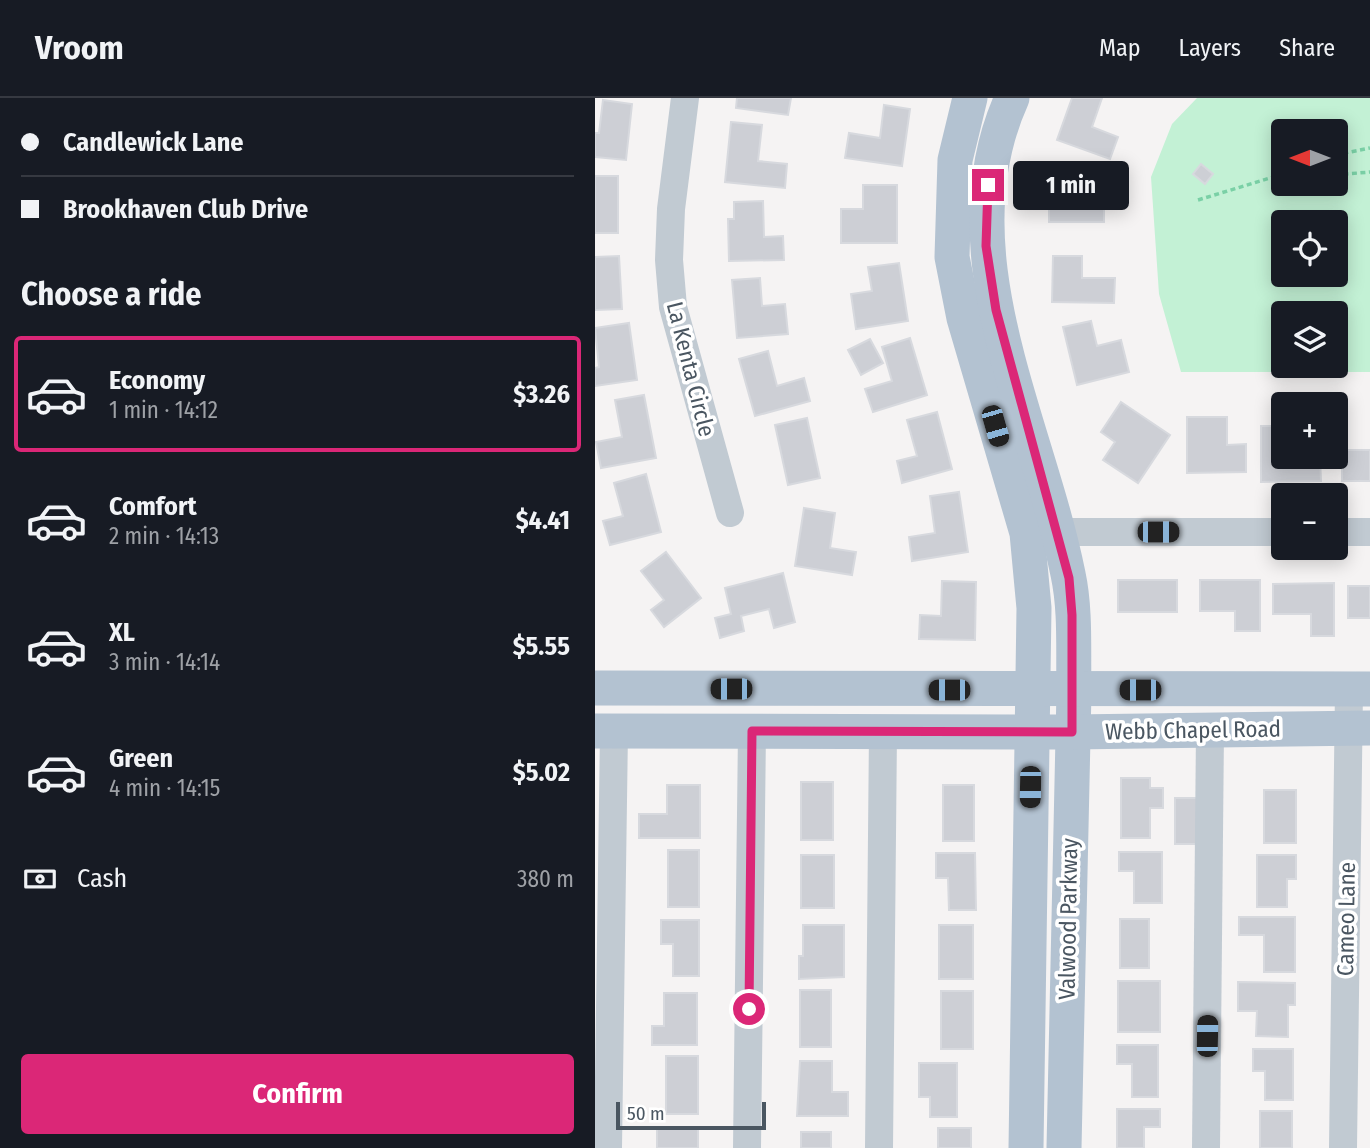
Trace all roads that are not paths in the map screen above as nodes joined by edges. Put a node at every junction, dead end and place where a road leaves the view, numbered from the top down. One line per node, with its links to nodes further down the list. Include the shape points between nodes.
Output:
1 (685, 98): 4 (street, La Kenta Circle, via 671,209 673,307)
2 (970, 98): 5 (main road, via 955,160 952,257 964,318)
3 (1011, 98): 5 (main road, via 994,141 988,185 988,267)
4 (730, 513)
5 (1043, 532): 6 (street); 11 (main road, Valwood Parkway); 12 (main road, Valwood Parkway, via 1069,578)
6 (1271, 532)
7 (1348, 532): 8 (street)
8 (1370, 532)
9 (595, 688): 11 (main road, Webb Chapel Road)
10 (1359, 689): 12 (main road, Webb Chapel Road); 13 (street, Cameo Lane)
11 (1031, 691): 12 (main road, Webb Chapel Road); 18 (main road, Valwood Parkway)
12 (1074, 691): 19 (main road, Valwood Parkway)
13 (1359, 728): 14 (main road, Webb Chapel Road); 26 (street, Cameo Lane)
14 (1210, 730): 19 (main road, Webb Chapel Road); 25 (street)
15 (604, 731): 16 (main road, Webb Chapel Road); 20 (street)
16 (752, 731): 17 (main road, Webb Chapel Road); 21 (street)
17 (883, 731): 18 (main road, Webb Chapel Road); 22 (street)
18 (1031, 732): 19 (main road, Webb Chapel Road); 23 (main road, Valwood Parkway)
19 (1072, 732): 24 (main road, Valwood Parkway)
20 (608, 1148)
21 (747, 1148)
22 (879, 1148)
23 (1026, 1148)
24 (1064, 1148)
25 (1206, 1148)
26 (1343, 1148)

